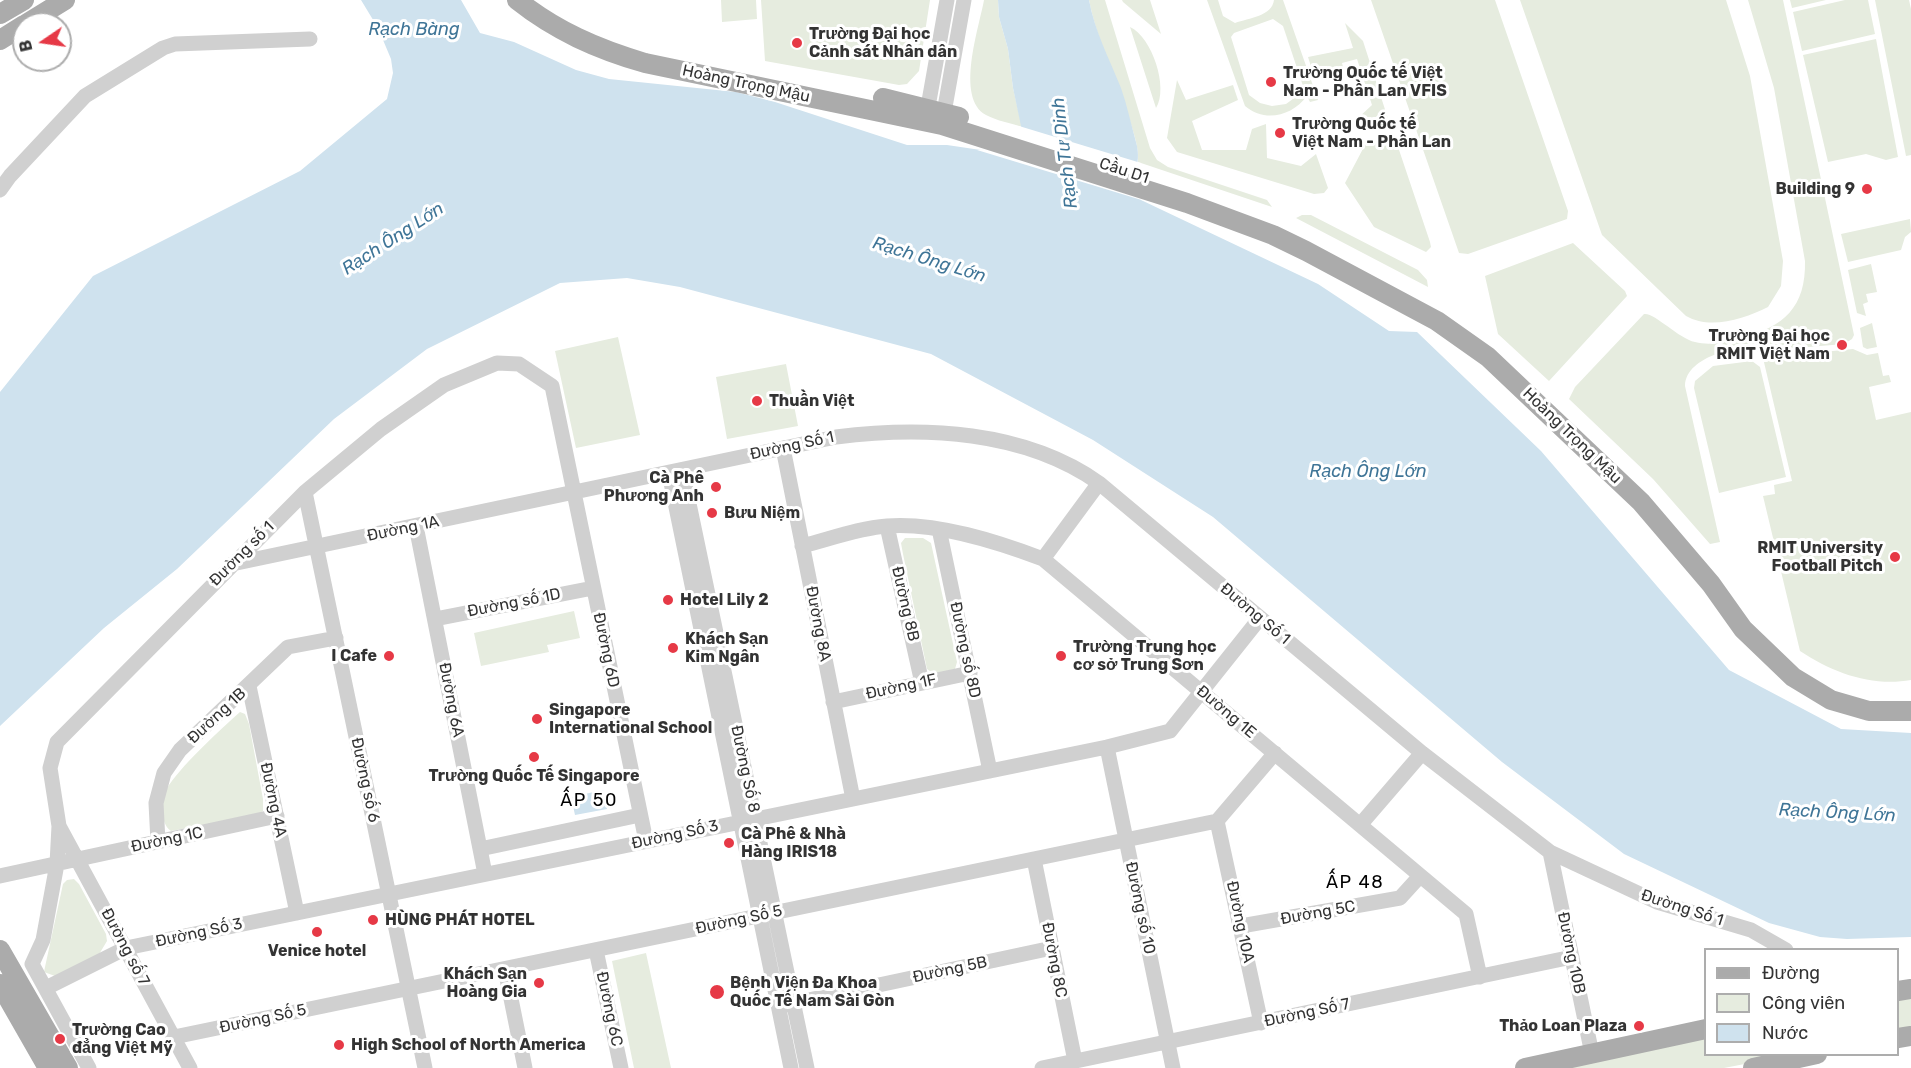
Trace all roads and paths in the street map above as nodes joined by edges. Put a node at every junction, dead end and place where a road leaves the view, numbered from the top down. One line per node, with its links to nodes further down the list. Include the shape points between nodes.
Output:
1 (24, 0): 8 (main road)
2 (65, 0): 7 (main road)
3 (517, 0): 10 (main road, Hoàng Trọng Mậu, via 575,39 645,63)
4 (537, 0): 10 (main road, Hoàng Trọng Mậu, via 587,30 637,49)
5 (947, 0): 10 (street)
6 (964, 0): 10 (street)
7 (46, 12)
8 (0, 14)
9 (310, 39): 12 (street, via 163,48 85,96)
10 (935, 117): 11 (main road, Hoàng Trọng Mậu)
11 (987, 133): 13 (main road, Cầu D1)
12 (0, 190)
13 (1190, 198): 14 (main road, Hoàng Trọng Mậu, via 1378,274)
14 (1440, 316): 35 (main road, Hoàng Trọng Mậu, via 1495,348 1581,426 1647,492 1727,584 1780,655 1840,690 1874,698); 37 (main road, Hoàng Trọng Mậu, via 1641,502 1711,584 1743,629 1784,670 1847,705 1869,711)
15 (783, 448): 16 (street, Đường Số 1); 17 (street, Đường Số 1, via 836,436 931,431 1025,449 1052,458); 23 (street, Đường 8A)
16 (675, 472): 19 (street, Đường Số 1); 45 (street, Đường Số 8)
17 (1099, 483): 25 (street); 29 (street, Đường Số 1)
18 (305, 492): 19 (street, Đường số 1, via 381,429 444,385 497,363 519,364 552,386); 24 (street, Đường số 6); 26 (street, Đường số 1)
19 (574, 493): 20 (street, Đường 1A); 27 (street, Đường 6D)
20 (416, 526): 24 (street, Đường 1A); 28 (street, Đường 6A)
21 (887, 526): 22 (street, Đường 1E); 23 (street, Đường 1E); 32 (street, Đường 8B)
22 (939, 529): 25 (street, Đường 1E, via 996,541); 31 (street, Đường số 8D)
23 (802, 546): 36 (street, Đường 8A)
24 (316, 547): 26 (street, Đường 1A); 30 (street, Đường số 6)
25 (1043, 559): 34 (street, Đường 1E)
26 (232, 564): 47 (street, Đường số 1, via 57,742 50,768)
27 (593, 588): 28 (street, Đường số 1D); 43 (street, Đường 6D)
28 (435, 618): 53 (street, Đường 6A)
29 (1260, 618): 34 (street, Đường Số 3); 40 (street, Đường Số 1)
30 (336, 638): 33 (street, Đường 1B, via 288,647); 62 (street, Đường số 6)
31 (970, 673): 32 (street, Đường 1F); 41 (street, Đường số 8D)
32 (922, 683): 36 (street, Đường 1F)
33 (249, 686): 44 (street, Đường 4A); 52 (street, Đường 1B, via 180,750 164,773 156,803)
34 (1201, 692): 38 (street, Đường Số 3, via 1170,731); 39 (street, Đường 1E)
35 (1911, 699)
36 (833, 702): 42 (street, Đường 8A)
37 (1911, 711)
38 (1107, 747): 41 (street, Đường Số 3); 50 (street, Đường số 10)
39 (1275, 753): 46 (street); 48 (street, Đường 1E)
40 (1422, 753): 48 (street); 54 (street, Đường Số 1)
41 (990, 771): 42 (street, Đường Số 3)
42 (853, 800): 45 (street, Đường Số 3)
43 (640, 815): 49 (street); 51 (street, Đường 6D)
44 (277, 816): 52 (street, Đường 1C); 63 (street, Đường 4A)
45 (748, 820): 51 (street, Đường Số 3); 64 (street, Đường Số 8)
46 (1217, 820): 50 (street, Đường Số 5); 65 (street, Đường 10A)
47 (59, 825): 56 (street, Đường số 7); 58 (street, Đường số 1)
48 (1360, 825): 61 (street, Đường 1E)
49 (563, 831): 53 (street); 55 (street)
50 (1125, 840): 57 (street, Đường Số 5); 81 (street, Đường số 10)
51 (646, 841): 55 (street, Đường Số 3)
52 (158, 842): 56 (street, Đường 1C)
53 (480, 849): 59 (street, Đường 6A)
54 (1551, 852): 68 (street, Đường Số 1, via 1657,902 1751,930); 71 (street, Đường 10B)
55 (569, 857): 59 (street, Đường Số 3)
56 (78, 859): 58 (street, Đường 1C); 66 (street, Đường số 7)
57 (1034, 859): 64 (street, Đường Số 5); 67 (street, Đường 8C)
58 (57, 864): 60 (street, Đường 1C); 75 (street, Đường số 1, via 43,940 32,964)
59 (485, 874): 62 (street, Đường Số 3)
60 (0, 876)
61 (1420, 876): 65 (street, Đường 5C, via 1400,898); 73 (street, Đường 1E, via 1466,914)
62 (389, 894): 63 (street, Đường Số 3); 76 (street, Đường số 6)
63 (297, 913): 66 (street, Đường Số 3)
64 (767, 914): 70 (street, Đường Số 5); 77 (street, Đường Số 8)
65 (1241, 926): 78 (street, Đường 10A)
66 (126, 948): 75 (street, Đường Số 3); 80 (street, Đường số 7)
67 (1052, 948): 77 (street, Đường 5B); 84 (street, Đường 8C)
68 (1782, 948)
69 (0, 950): 86 (main road)
70 (596, 950): 72 (street, Đường Số 5); 91 (street, Đường 6C)
71 (1572, 957): 73 (street, Đường Số 7); 82 (street, Đường 10B)
72 (505, 969): 76 (street, Đường Số 5); 90 (street)
73 (1480, 977): 78 (street, Đường Số 7)
74 (0, 984): 85 (main road)
75 (46, 988): 87 (street)
76 (409, 989): 80 (street, Đường Số 5); 89 (street, Đường số 6)
77 (786, 1004): 92 (street, Đường Số 8); 93 (street, Đường Số 8)
78 (1261, 1023): 81 (street, Đường Số 7)
79 (1704, 1029): 82 (main road)
80 (174, 1037): 88 (street, Đường số 7)
81 (1169, 1042): 84 (street, Đường Số 7); 95 (street, Đường số 10)
82 (1592, 1054): 96 (main road)
83 (1808, 1056): 97 (main road)
84 (1075, 1061): 94 (street, Đường Số 7)
85 (48, 1068)
86 (68, 1068)
87 (89, 1068)
88 (190, 1068)
89 (425, 1068)
90 (525, 1068)
91 (621, 1068)
92 (791, 1068)
93 (807, 1068)
94 (1042, 1068)
95 (1173, 1068)
96 (1525, 1068)
97 (1753, 1068)

